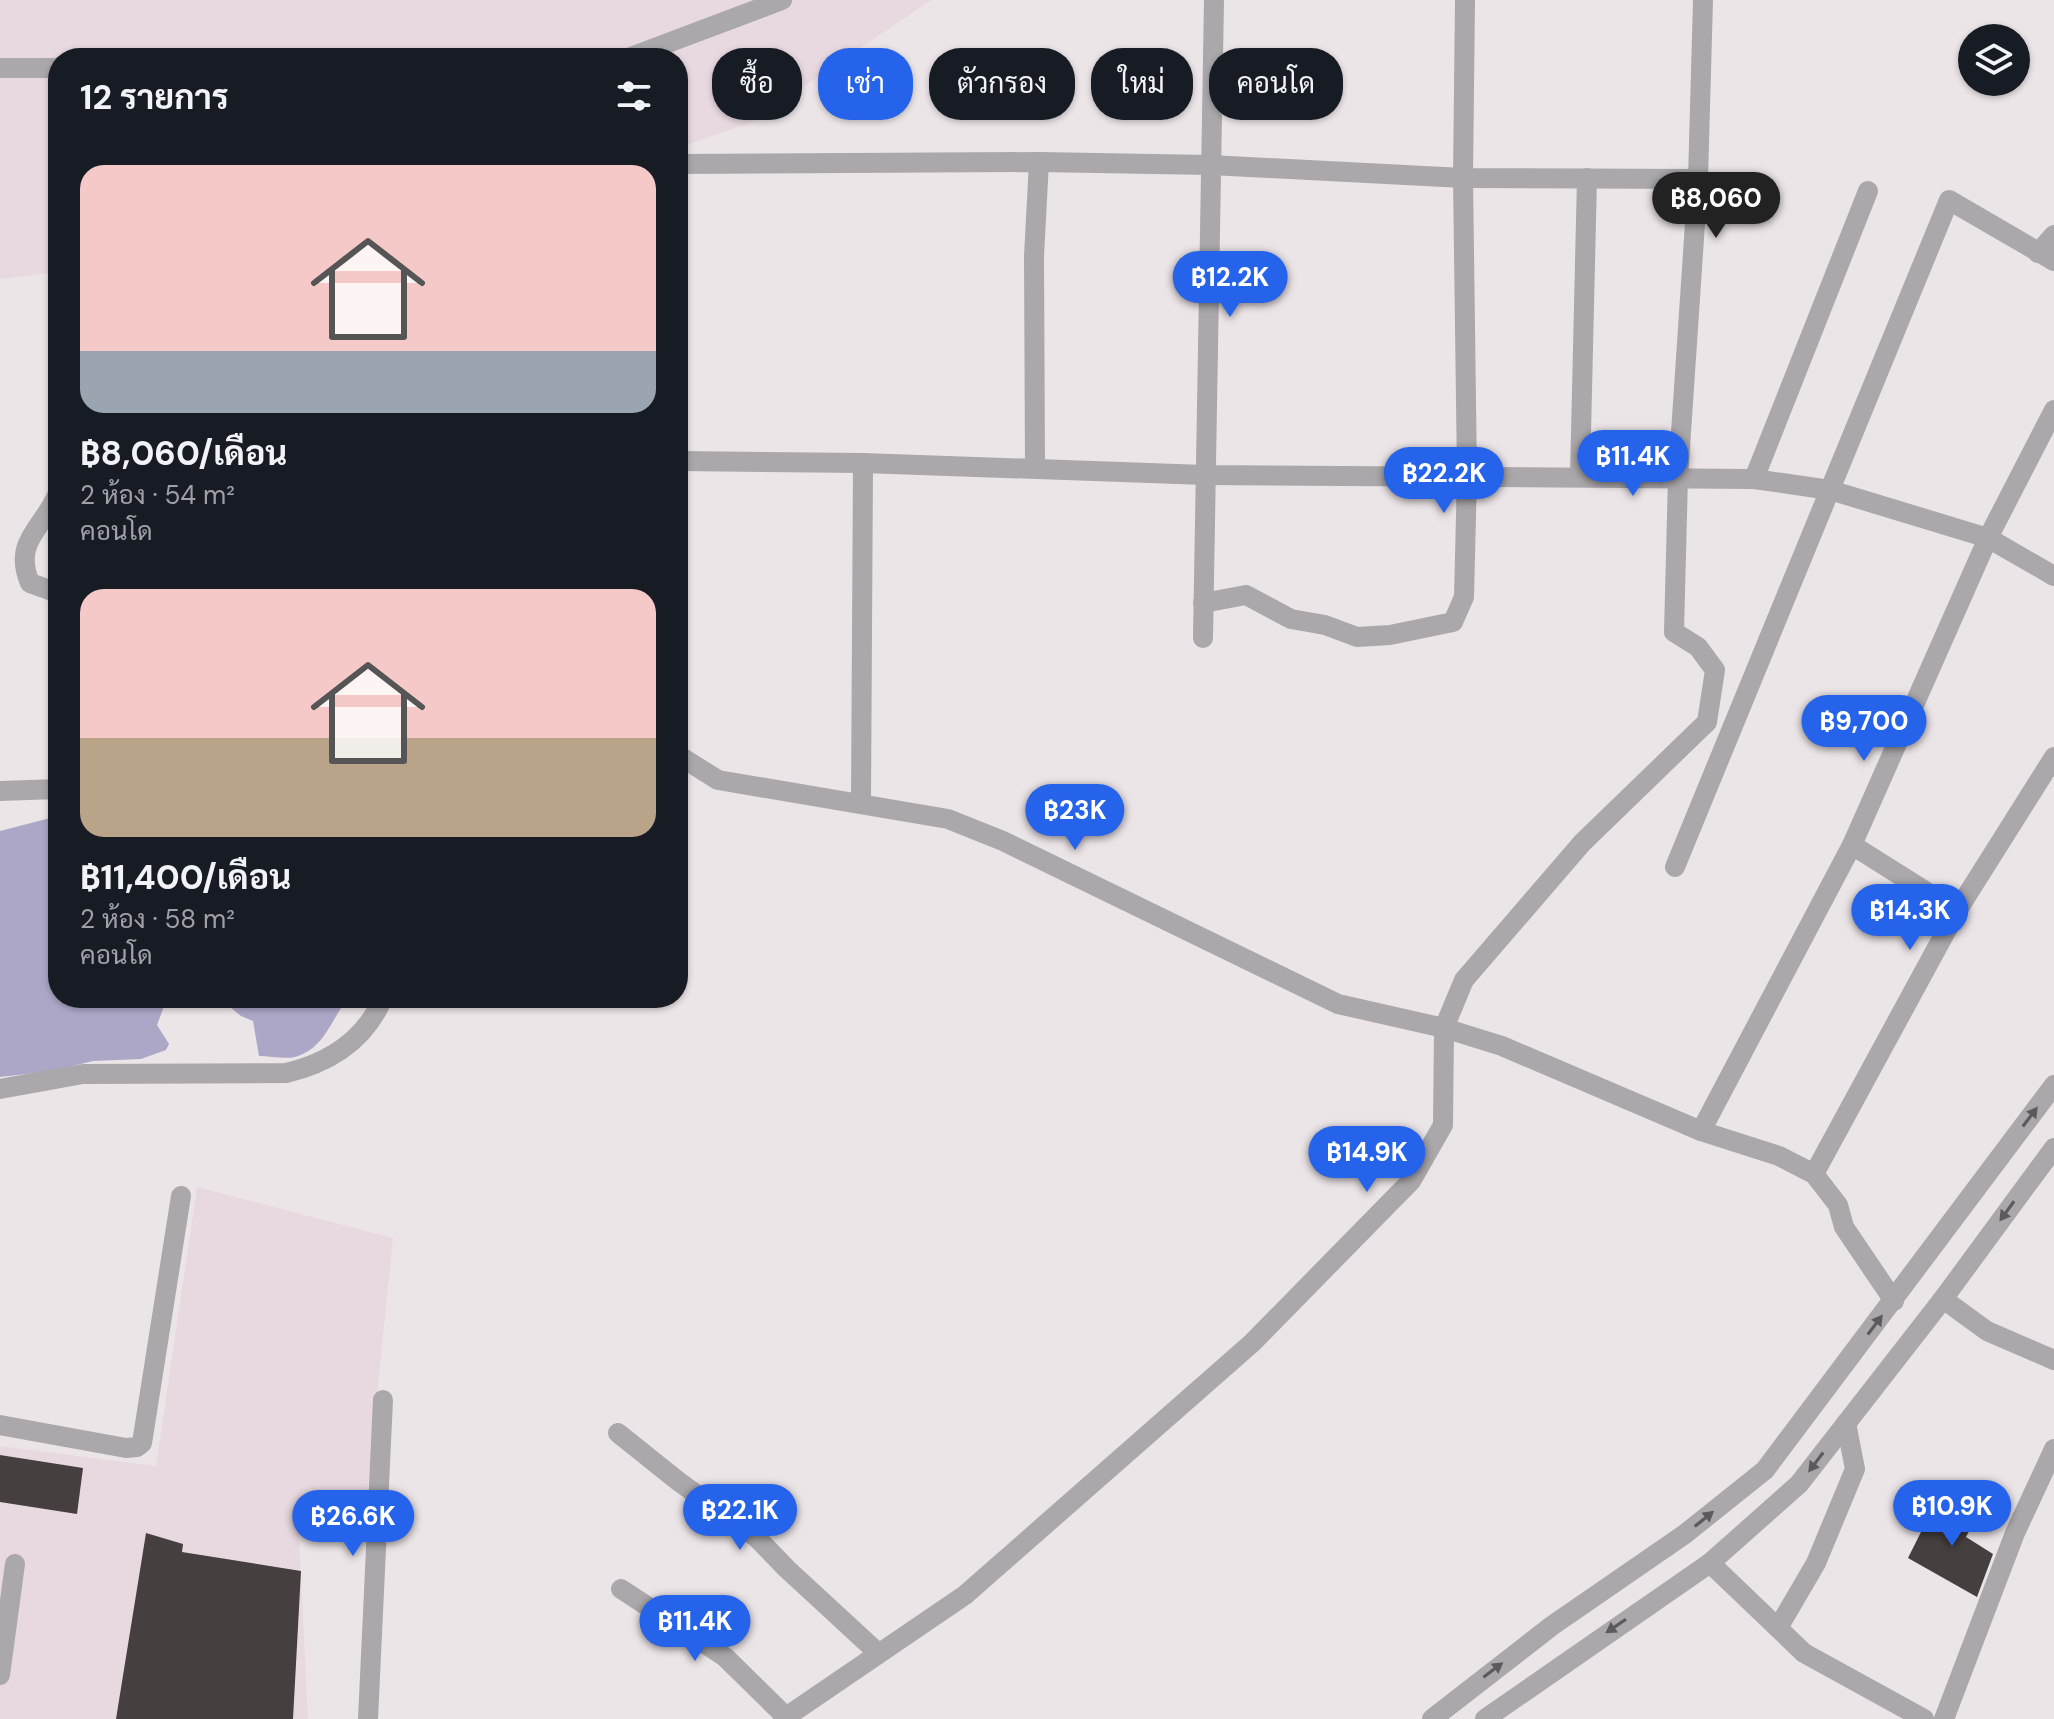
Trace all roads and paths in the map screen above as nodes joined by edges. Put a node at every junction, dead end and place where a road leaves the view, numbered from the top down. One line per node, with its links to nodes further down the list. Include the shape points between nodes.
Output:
1 (782, 0): 5 (street)
2 (1214, 0): 10 (street)
3 (1465, 0): 11 (street)
4 (1703, 0): 13 (street)
5 (655, 48)
6 (0, 68): 7 (street)
7 (48, 68)
8 (1039, 162): 9 (street); 10 (street); 20 (street)
9 (688, 164)
10 (1211, 165): 11 (street); 21 (street)
11 (1463, 178): 12 (street); 22 (street)
12 (1587, 178): 13 (street); 23 (street)
13 (1698, 179): 24 (street)
14 (1868, 191): 25 (street)
15 (2054, 235): 16 (street)
16 (2046, 257): 26 (street, via 1949,200)
17 (2054, 410): 28 (street)
18 (688, 461): 19 (street)
19 (863, 463): 20 (street); 37 (street)
20 (1035, 468): 21 (street)
21 (1205, 475): 22 (street); 31 (street)
22 (1467, 475): 23 (street); 31 (street, via 1464,597 1453,622 1357,637 1291,619 1246,595)
23 (1580, 476): 24 (street)
24 (1678, 477): 25 (street); 42 (street, via 1674,632 1698,647 1715,670 1707,722 1582,843 1464,980)
25 (1754, 479): 26 (street)
26 (1830, 490): 28 (street); 39 (street)
27 (48, 509): 30 (street, via 26,544 23,568 30,583)
28 (1988, 538): 29 (street); 38 (street)
29 (2054, 576)
30 (48, 589)
31 (1203, 603): 32 (street)
32 (1203, 638)
33 (2054, 757): 40 (street)
34 (688, 761): 37 (street, via 718,780)
35 (48, 789): 36 (street)
36 (0, 791)
37 (861, 802): 42 (street, via 948,819 1003,841 1338,1004)
38 (1852, 845): 40 (street); 45 (street)
39 (1675, 867)
40 (1957, 911): 47 (street)
41 (379, 1008): 44 (street, via 340,1053 315,1067 286,1073 83,1074)
42 (1444, 1028): 45 (street, via 1502,1046); 62 (street, via 1443,1125 1411,1181 1252,1343 965,1595)
43 (2054, 1085): 50 (street, one-way to 43)
44 (0, 1089)
45 (1701, 1131): 47 (street, via 1779,1156)
46 (2054, 1148): 49 (street, one-way to 49)
47 (1814, 1174): 50 (street)
48 (181, 1196): 54 (street, via 142,1443 126,1448)
49 (1943, 1299): 51 (street, via 1987,1331); 53 (street)
50 (1894, 1301): 60 (street, one-way to 50, via 1685,1534 1765,1470)
51 (2054, 1360)
52 (383, 1400): 66 (street)
53 (1846, 1423): 57 (street, one-way to 57, via 1799,1484); 61 (street, via 1855,1469 1816,1563)
54 (0, 1425)
55 (618, 1433): 62 (street, via 757,1538)
56 (2054, 1449): 70 (street, via 2015,1533)
57 (1710, 1563): 61 (street); 63 (street, one-way to 63)
58 (15, 1564): 64 (street)
59 (621, 1589): 65 (street, via 725,1657)
60 (1553, 1625): 63 (street); 67 (street, one-way to 60)
61 (1778, 1628): 69 (street, via 1804,1653)
62 (877, 1652): 65 (street)
63 (1573, 1656): 68 (street)
64 (0, 1675)
65 (784, 1718)
66 (368, 1719)
67 (1432, 1719)
68 (1485, 1719)
69 (1924, 1719)
70 (1944, 1719)

